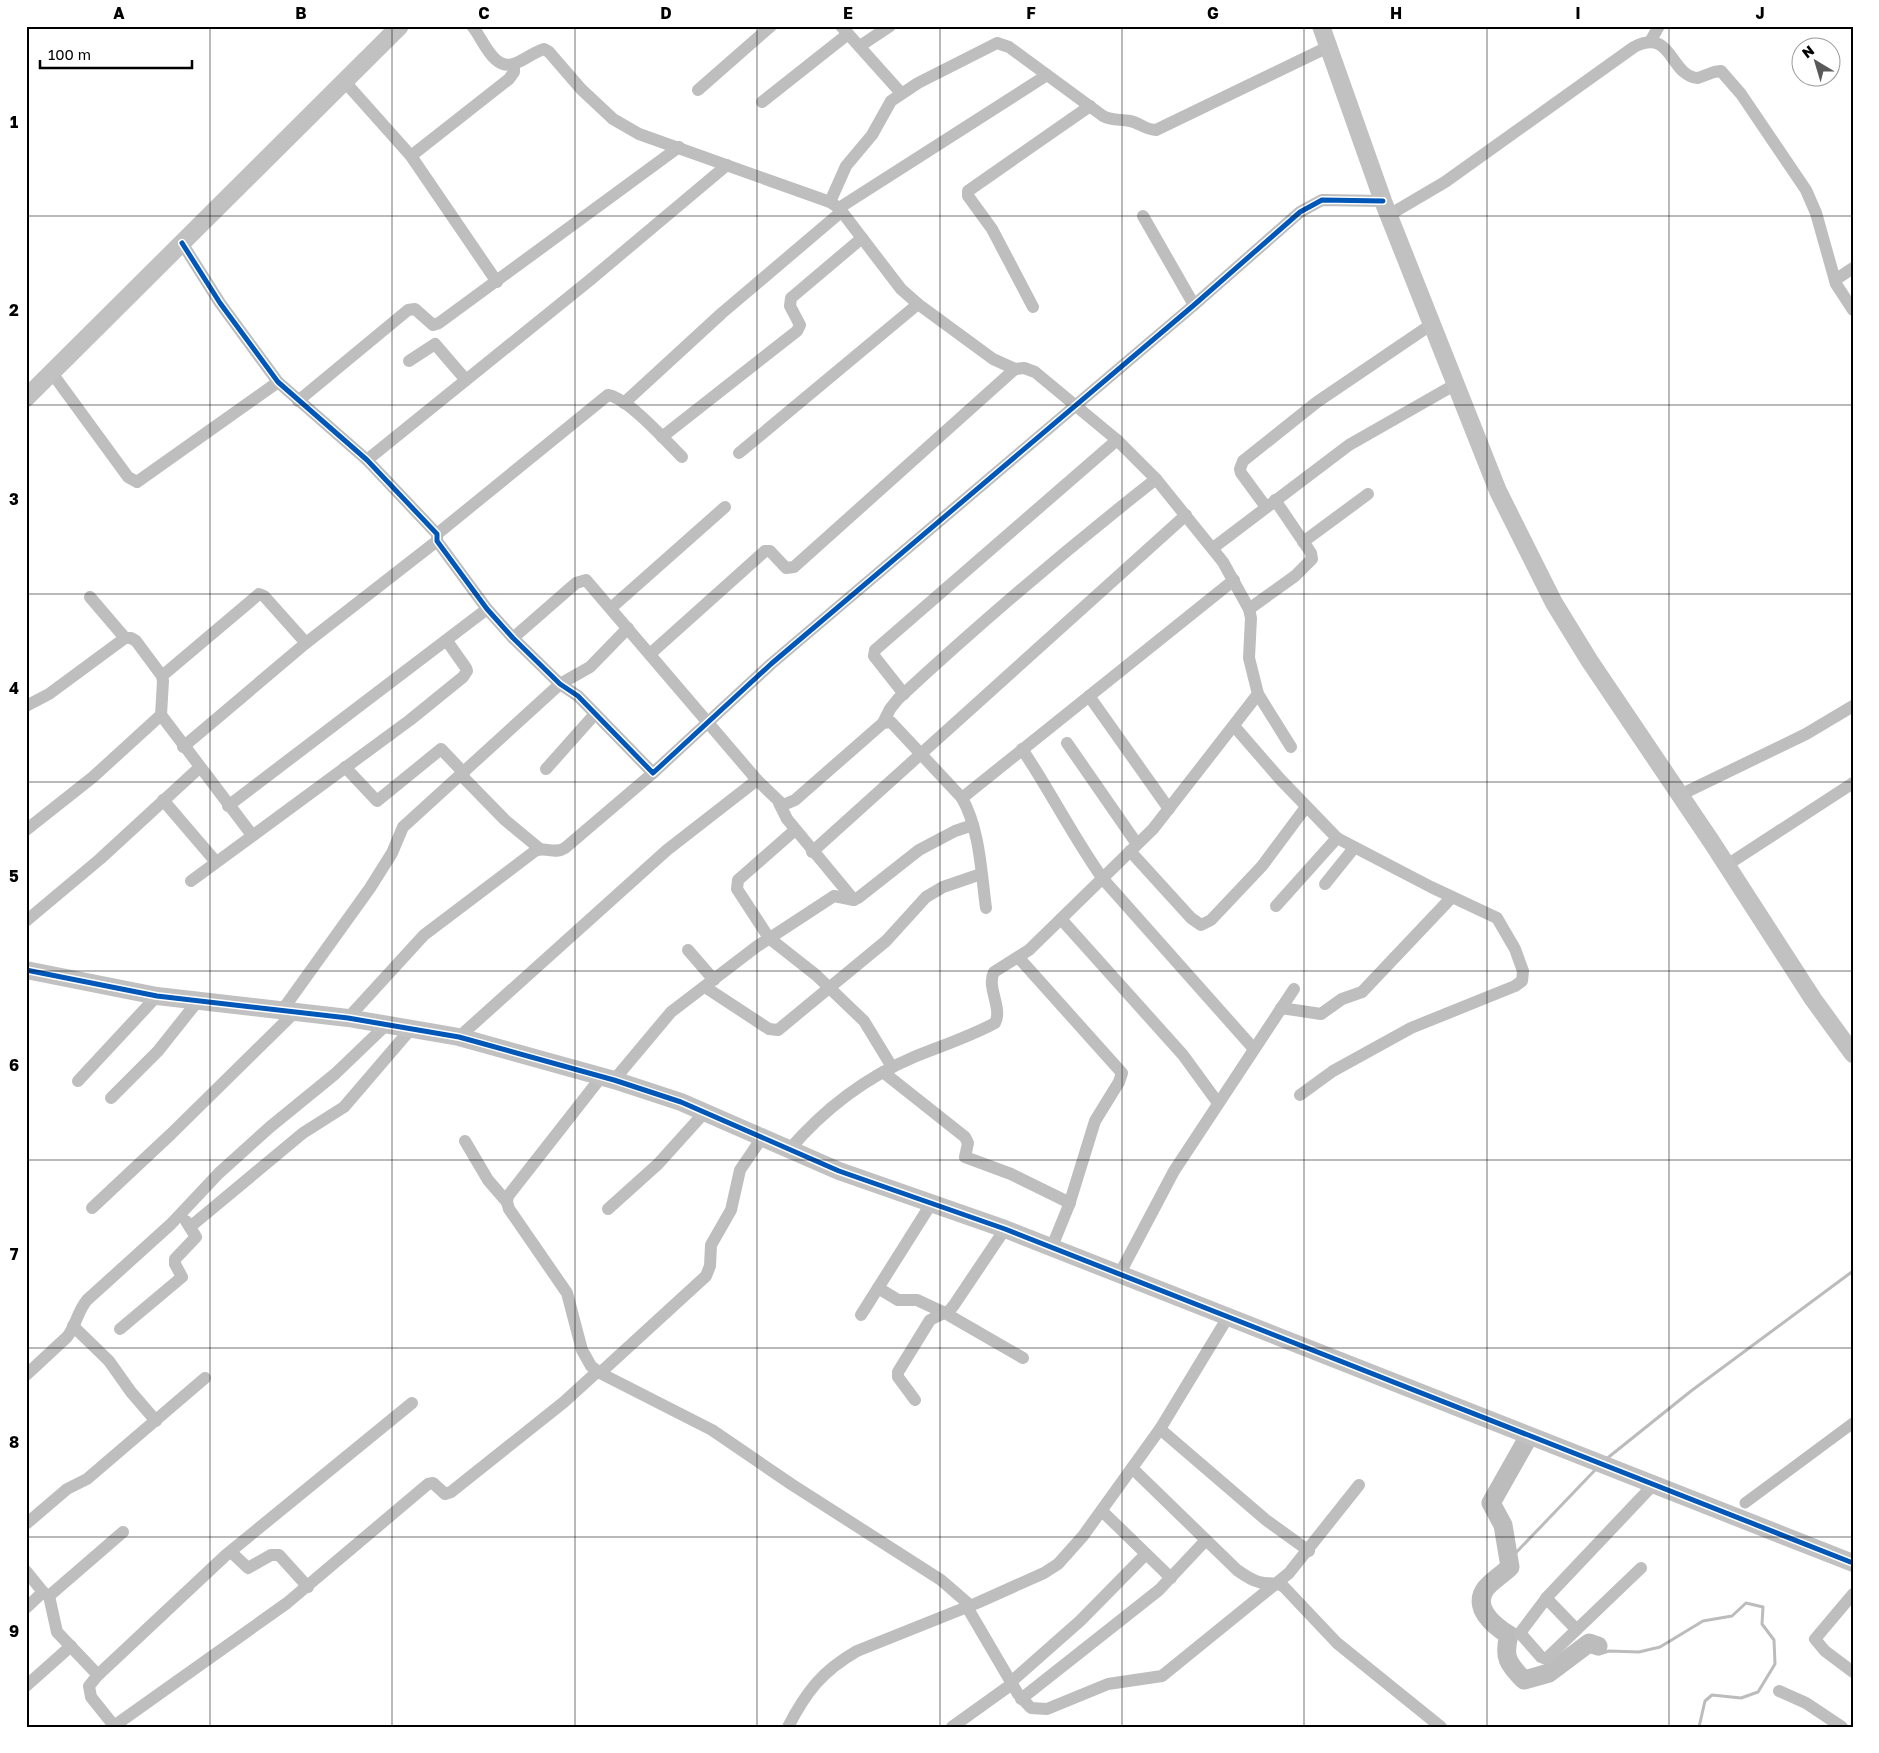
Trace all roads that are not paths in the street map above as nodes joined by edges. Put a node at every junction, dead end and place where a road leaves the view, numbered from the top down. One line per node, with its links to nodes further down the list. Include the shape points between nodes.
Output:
1 (400, 26): 13 (street)
2 (472, 26): 11 (street, via 493,57)
3 (771, 26): 14 (street)
4 (890, 26): 9 (street)
5 (1321, 26): 10 (street)
6 (1659, 26): 8 (street)
7 (844, 30): 9 (street); 16 (street)
8 (1650, 42): 22 (street, via 1634,47 1445,182); 27 (street, via 1660,44 1668,51 1686,75 1698,78 1721,71 1741,94 1806,190)
9 (860, 46): 15 (street)
10 (1328, 47): 17 (street, via 1156,130 1148,130 1130,121 1108,119); 22 (street)
11 (514, 64): 18 (street, via 544,49 613,119 640,134); 19 (street, via 514,72 509,79)
12 (1047, 75): 15 (street, via 999,42); 17 (street); 21 (street)
13 (345, 82): 19 (street); 25 (street)
14 (698, 90)
15 (901, 93): 21 (street, via 891,101 872,135 846,166)
16 (762, 102)
17 (1090, 106): 32 (street, via 968,191)
18 (679, 147): 20 (street); 28 (street)
19 (412, 156): 28 (street)
20 (727, 164): 21 (street); 37 (street)
21 (837, 207): 24 (street); 42 (street)
22 (1386, 208): 30 (street, via 1322,200 1306,207); 33 (street)
23 (1143, 216): 30 (street)
24 (862, 238): 29 (street, via 900,289); 44 (street, via 791,298 790,306 800,325 797,330)
25 (182, 242): 36 (street); 38 (street, via 220,303)
26 (1853, 268): 27 (street)
27 (1835, 280): 31 (street)
28 (497, 282): 41 (street, via 436,325 415,309 408,310)
29 (918, 304): 35 (street, via 993,359); 46 (street)
30 (1194, 306): 43 (street)
31 (1852, 306)
32 (1033, 307)
33 (1432, 324): 39 (street); 51 (street, via 1317,402 1243,461 1241,473)
34 (409, 361): 37 (street, via 435,344)
35 (1015, 369): 43 (street, via 1035,372); 67 (street, via 794,567 786,568 770,551 765,551)
36 (52, 372): 38 (street, via 128,477 137,482); 40 (street)
37 (466, 380): 48 (street)
38 (278, 382): 41 (street)
39 (1456, 384): 51 (street, via 1349,444); 92 (street, via 1498,491 1554,604)
40 (26, 398)
41 (298, 401): 48 (street)
42 (624, 403): 44 (street); 54 (street, via 611,395 604,396)
43 (1076, 404): 45 (street); 77 (street)
44 (662, 437): 47 (street)
45 (1117, 440): 49 (street); 70 (street, via 875,650 874,656)
46 (739, 453)
47 (682, 457)
48 (367, 460): 54 (street)
49 (1156, 479): 53 (street); 70 (street, via 1067,549)
50 (1368, 494): 55 (street)
51 (1270, 504): 55 (street); 56 (street)
52 (725, 507): 59 (street)
53 (1186, 516): 56 (street); 84 (street)
54 (437, 537): 60 (street); 66 (street)
55 (1303, 542): 61 (street, via 1312,559 1295,576)
56 (1213, 548): 57 (street)
57 (1234, 580): 61 (street); 72 (street)
58 (90, 597): 63 (street)
59 (611, 608): 62 (street); 64 (street, via 590,583 582,579)
60 (487, 609): 64 (street); 65 (street)
61 (1249, 609): 71 (street, via 1249,658)
62 (628, 628): 67 (street); 69 (street, via 590,667)
63 (125, 638): 68 (street, via 136,641); 73 (street, via 49,694)
64 (514, 638): 69 (street)
65 (448, 641): 85 (street, via 466,668 466,674); 96 (street)
66 (306, 643): 68 (street, via 259,594); 82 (street)
67 (650, 654): 77 (street)
68 (162, 676): 76 (street)
69 (560, 684): 75 (street, via 578,696); 89 (street)
70 (904, 694): 78 (street, via 890,709)
71 (1258, 694): 79 (street); 81 (street)
72 (1089, 696): 83 (street); 98 (street)
73 (26, 706)
74 (1853, 706): 92 (street, via 1806,734)
75 (595, 714): 87 (street); 88 (street)
76 (161, 715): 82 (street); 100 (street)
77 (707, 720): 88 (street, via 692,739); 90 (street)
78 (883, 723): 84 (street, via 891,722); 95 (street, via 795,800 788,804)
79 (1234, 726): 97 (street); 98 (street)
80 (1067, 743): 104 (street)
81 (1291, 746)
82 (183, 747): 86 (street)
83 (1022, 750): 93 (street); 111 (street, via 1049,788 1083,852)
84 (920, 754): 93 (street); 107 (street)
85 (345, 767): 89 (street, via 377,801 439,750 443,750); 102 (street)
86 (199, 768): 94 (street); 96 (street)
87 (546, 769)
88 (653, 772): 106 (street, via 565,848 556,853)
89 (462, 774): 106 (street, via 505,820); 130 (street, via 403,827 392,853)
90 (757, 780): 95 (street); 134 (street, via 667,850)
91 (1853, 783): 109 (street)
92 (1680, 795): 109 (street)
93 (962, 798): 99 (street)
94 (163, 800): 108 (street); 119 (street)
95 (779, 803): 101 (street)
96 (228, 806): 102 (street)
97 (1306, 808): 103 (street); 104 (street, via 1262,866 1211,920 1201,925 1191,918)
98 (1169, 809): 104 (street)
99 (973, 826): 110 (street); 115 (street, via 955,831 920,850)
100 (26, 830)
101 (795, 830): 107 (street); 120 (street, via 736,884)
102 (252, 835): 108 (street)
103 (1337, 838): 105 (street); 116 (street)
104 (1134, 848): 111 (street)
105 (1354, 848): 113 (street); 114 (street)
106 (540, 849): 131 (street, via 438,923)
107 (812, 852): 115 (street)
108 (216, 862): 112 (street)
109 (1727, 865): 136 (street, via 1813,999)
110 (982, 874): 117 (street); 125 (street, via 926,897 886,941)
111 (1102, 879): 118 (street); 135 (street)
112 (191, 881)
113 (1325, 884)
114 (1452, 897): 129 (street, via 1362,992 1342,999 1321,1014); 140 (street, via 1497,918 1515,949 1523,971 1522,981 1510,989 1411,1028 1332,1071)
115 (854, 900): 120 (street, via 834,896)
116 (1276, 906)
117 (986, 908)
118 (1061, 919): 122 (street); 142 (street, via 1182,1055)
119 (26, 921)
120 (769, 938): 124 (street); 125 (street)
121 (688, 950): 124 (street)
122 (1019, 958): 137 (street, via 997,969 992,976 995,1023); 148 (street, via 1122,1073 1095,1121)
123 (26, 970): 127 (street)
124 (710, 984): 125 (street, via 774,1031 782,1028); 138 (street, via 670,1012)
125 (829, 988): 137 (street, via 864,1021)
126 (1294, 989): 129 (street)
127 (157, 996): 128 (street); 139 (street)
128 (196, 1002): 130 (street); 141 (street, via 158,1051)
129 (1281, 1008): 135 (street)
130 (287, 1012): 131 (street); 150 (street, via 171,1134)
131 (348, 1018): 132 (street)
132 (385, 1026): 133 (street); 152 (street, via 324,1083 270,1126)
133 (410, 1030): 134 (street); 153 (street, via 344,1106 303,1133)
134 (459, 1037): 138 (street)
135 (1254, 1049): 142 (street)
136 (1853, 1054)
137 (888, 1070): 146 (street, via 847,1094); 148 (street, via 965,1137 968,1143 965,1157 1011,1174)
138 (608, 1078): 143 (street); 147 (street, via 508,1196)
139 (78, 1081)
140 (1300, 1095)
141 (111, 1098)
142 (1218, 1103): 156 (street, via 1174,1171)
143 (704, 1113): 144 (street); 151 (street, via 658,1164)
144 (761, 1139): 146 (street); 164 (street, via 740,1170 731,1210 711,1245 706,1276)
145 (465, 1140): 147 (street, via 488,1180)
146 (789, 1150): 149 (street)
147 (507, 1202): 164 (street, via 567,1293 582,1350)
148 (1070, 1203): 155 (street)
149 (931, 1204): 154 (street); 157 (street)
150 (92, 1208)
151 (608, 1209)
152 (180, 1214): 153 (street); 161 (street, via 87,1300)
153 (190, 1227): 162 (street, via 196,1237 174,1259 181,1278)
154 (1005, 1229): 155 (street); 158 (street, via 954,1305)
155 (1051, 1249): 156 (street)
156 (1119, 1275): 160 (street)
157 (878, 1288): 158 (street, via 898,1300 917,1300); 159 (street)
158 (945, 1313): 163 (street); 167 (street, via 930,1320 898,1372 898,1377)
159 (861, 1315)
160 (1228, 1317): 170 (street); 172 (street)
161 (73, 1326): 165 (street, via 66,1337); 169 (street, via 109,1361)
162 (120, 1330)
163 (1022, 1358)
164 (599, 1372): 186 (street, via 451,1492 445,1494 433,1483 428,1484); 190 (street, via 712,1430 941,1580)
165 (26, 1375)
166 (205, 1378): 169 (street)
167 (916, 1400)
168 (412, 1403): 179 (street)
169 (156, 1421): 175 (street, via 87,1479 67,1488)
170 (1160, 1429): 171 (street); 178 (street, via 1266,1520)
171 (1132, 1468): 174 (street); 177 (street)
172 (1654, 1484): 181 (street); 189 (street)
173 (1358, 1486): 178 (street)
174 (1102, 1511): 180 (street); 190 (street, via 1058,1564)
175 (26, 1524)
176 (123, 1532): 187 (street)
177 (1206, 1540): 184 (street); 185 (street, via 1250,1579)
178 (1308, 1550): 185 (street)
179 (230, 1552): 186 (street, via 248,1568 271,1555 279,1555); 195 (street)
180 (1146, 1554): 184 (street); 196 (street)
181 (1853, 1563)
182 (1641, 1568): 192 (street)
183 (26, 1572): 187 (street)
184 (1171, 1578): 199 (street)
185 (1277, 1583): 199 (street, via 1162,1676 1095,1687 1046,1709 1031,1708); 203 (street, via 1337,1643)
186 (308, 1587): 200 (street)
187 (46, 1594): 191 (street); 193 (street, via 55,1628)
188 (1853, 1594): 194 (street, via 1815,1639 1825,1651)
189 (1546, 1598): 192 (street); 192 (street, via 1520,1631 1541,1657 1548,1658)
190 (969, 1606): 196 (street); 201 (street, via 839,1661 808,1690)
191 (26, 1608)
192 (1576, 1629)
193 (71, 1646): 195 (street); 197 (street)
194 (1853, 1672)
195 (98, 1675): 200 (street, via 89,1686 89,1693)
196 (1011, 1683): 199 (street); 202 (street)
197 (26, 1686)
198 (1779, 1691): 204 (street, via 1806,1703)
199 (1021, 1699)
200 (115, 1726)
201 (788, 1727)
202 (952, 1727)
203 (1441, 1727)
204 (1842, 1727)

